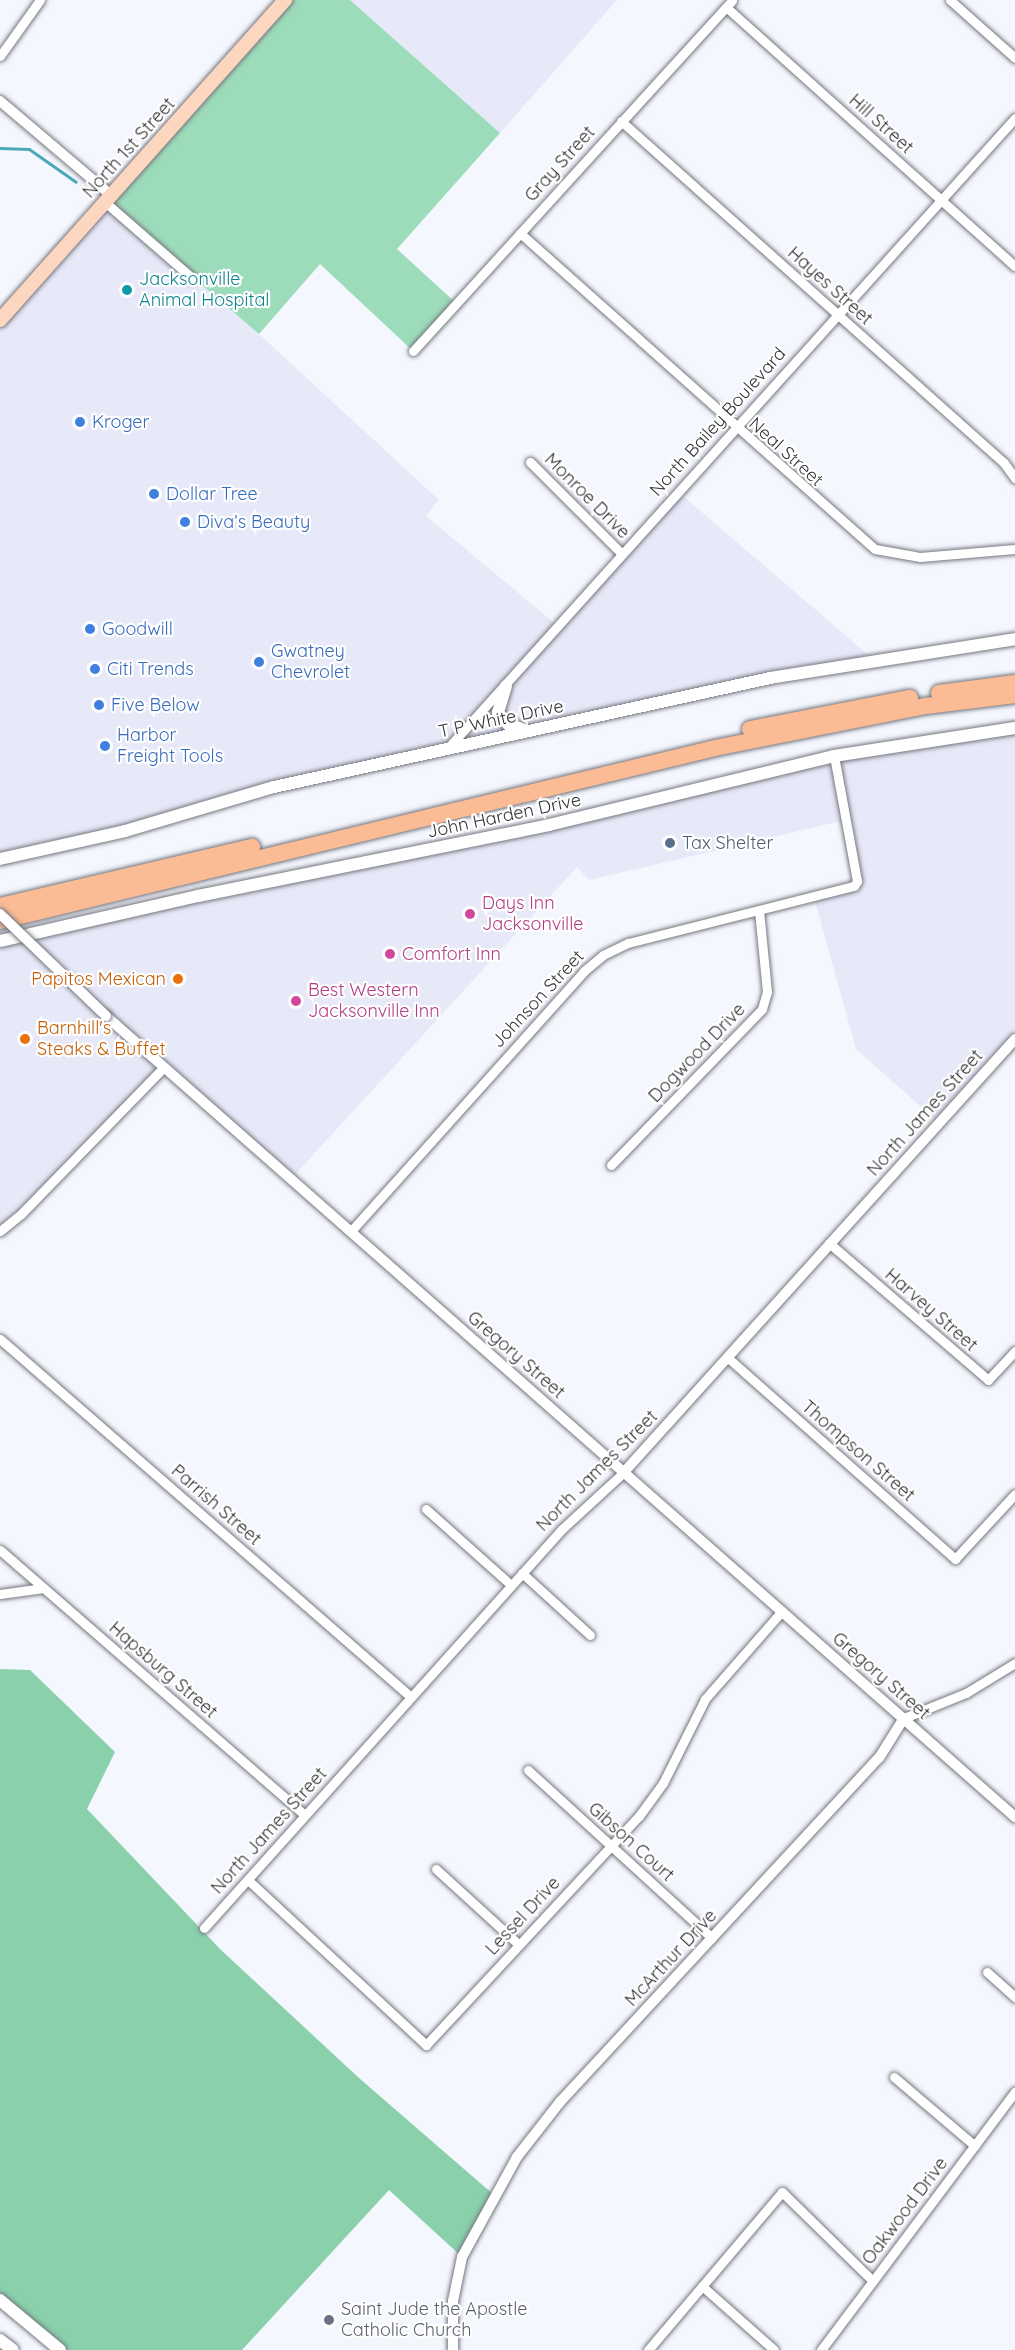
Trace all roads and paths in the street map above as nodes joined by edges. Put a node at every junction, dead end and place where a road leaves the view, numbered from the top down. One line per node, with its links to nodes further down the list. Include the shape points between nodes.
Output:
1 (40, 0): 5 (street)
2 (285, 0): 10 (main road, North 1st Street)
3 (950, 0): 6 (street)
4 (729, 3): 9 (street, Gray Street); 11 (street, Hill Street)
5 (0, 56)
6 (1015, 58)
7 (0, 101): 10 (street)
8 (1015, 118): 11 (street, North Bailey Boulevard)
9 (621, 120): 12 (street, Gray Street); 15 (street, Hayes Street)
10 (108, 199): 14 (street); 16 (main road, North 1st Street)
11 (941, 200): 13 (street, Hill Street); 15 (street, North Bailey Boulevard)
12 (520, 233): 17 (street, Gray Street); 18 (street, Neal Street)
13 (1015, 266)
14 (192, 278)
15 (837, 314): 18 (street, North Bailey Boulevard); 20 (street, Hayes Street, via 1004,463)
16 (0, 320)
17 (413, 351)
18 (735, 428): 21 (street, Neal Street, via 875,549 920,557); 22 (street, North Bailey Boulevard)
19 (530, 462): 22 (street, Monroe Drive)
20 (1015, 478)
21 (1015, 549)
22 (622, 554): 25 (street, North Bailey Boulevard)
23 (1015, 639): 28 (main road, T P White Drive, via 770,678)
24 (1015, 683): 32 (highway, via 790,720)
25 (506, 686): 28 (main road, via 498,713 508,724); 29 (street, North Bailey Boulevard)
26 (1015, 694): 35 (highway, via 926,706 715,748)
27 (1015, 728): 30 (main road, John Harden Drive)
28 (529, 732): 29 (main road, T P White Drive)
29 (446, 750): 31 (main road, T P White Drive, via 274,787 125,831)
30 (834, 756): 33 (street, Johnson Street, via 854,886); 36 (main road, John Harden Drive, via 549,825 198,896)
31 (0, 859)
32 (0, 906)
33 (759, 911): 39 (street, Dogwood Drive, via 767,992 762,1009); 41 (street, Johnson Street, via 628,943 591,963)
34 (0, 914): 38 (street, Gregory Street, bridge)
35 (0, 921)
36 (0, 941)
37 (1015, 1039): 42 (street, North James Street)
38 (163, 1068): 40 (street); 41 (street, Gregory Street)
39 (611, 1165)
40 (0, 1231)
41 (351, 1231): 46 (street, Gregory Street)
42 (830, 1243): 44 (street, Harvey Street, via 988,1380); 45 (street, North James Street)
43 (0, 1339): 57 (street, Parrish Street)
44 (1012, 1354)
45 (727, 1357): 46 (street, North James Street); 47 (street, Thompson Street, via 955,1559)
46 (625, 1471): 50 (street, North James Street, via 586,1504); 54 (street, Gregory Street)
47 (1015, 1494)
48 (426, 1509): 51 (street)
49 (0, 1550): 52 (street, Hapsburg Street)
50 (522, 1573): 51 (street, North James Street); 55 (street)
51 (511, 1585): 57 (street, North James Street)
52 (44, 1588): 53 (street); 60 (street, Hapsburg Street)
53 (0, 1594)
54 (782, 1611): 58 (street, Gregory Street); 62 (street, Lessel Drive, via 705,1700 663,1783)
55 (590, 1635)
56 (1015, 1663): 58 (street, via 966,1693)
57 (411, 1698): 60 (street, North James Street)
58 (904, 1718): 61 (street, Gregory Street); 66 (street, McArthur Drive, via 879,1758)
59 (528, 1770): 62 (street, Gibson Court)
60 (305, 1815): 64 (street, North James Street)
61 (1015, 1817)
62 (611, 1846): 66 (street, Gibson Court); 67 (street, Lessel Drive)
63 (436, 1869): 67 (street)
64 (248, 1881): 65 (street, North James Street); 67 (street, Lessel Drive, via 426,2045)
65 (204, 1928)
66 (712, 1938): 79 (street, McArthur Drive, via 561,2102 517,2157 462,2257 453,2301)
67 (518, 1944)
68 (987, 1972): 69 (street)
69 (1015, 1997)
70 (894, 2077): 72 (street)
71 (1015, 2092): 72 (street, Oakwood Drive)
72 (975, 2146): 73 (street, Oakwood Drive)
73 (873, 2281): 74 (street, via 782,2192); 82 (street, Oakwood Drive)
74 (702, 2286): 80 (street); 81 (street)
75 (0, 2300): 78 (main road)
76 (0, 2340): 77 (main road)
77 (13, 2350)
78 (60, 2350)
79 (453, 2350)
80 (648, 2350)
81 (774, 2350)
82 (821, 2350)

